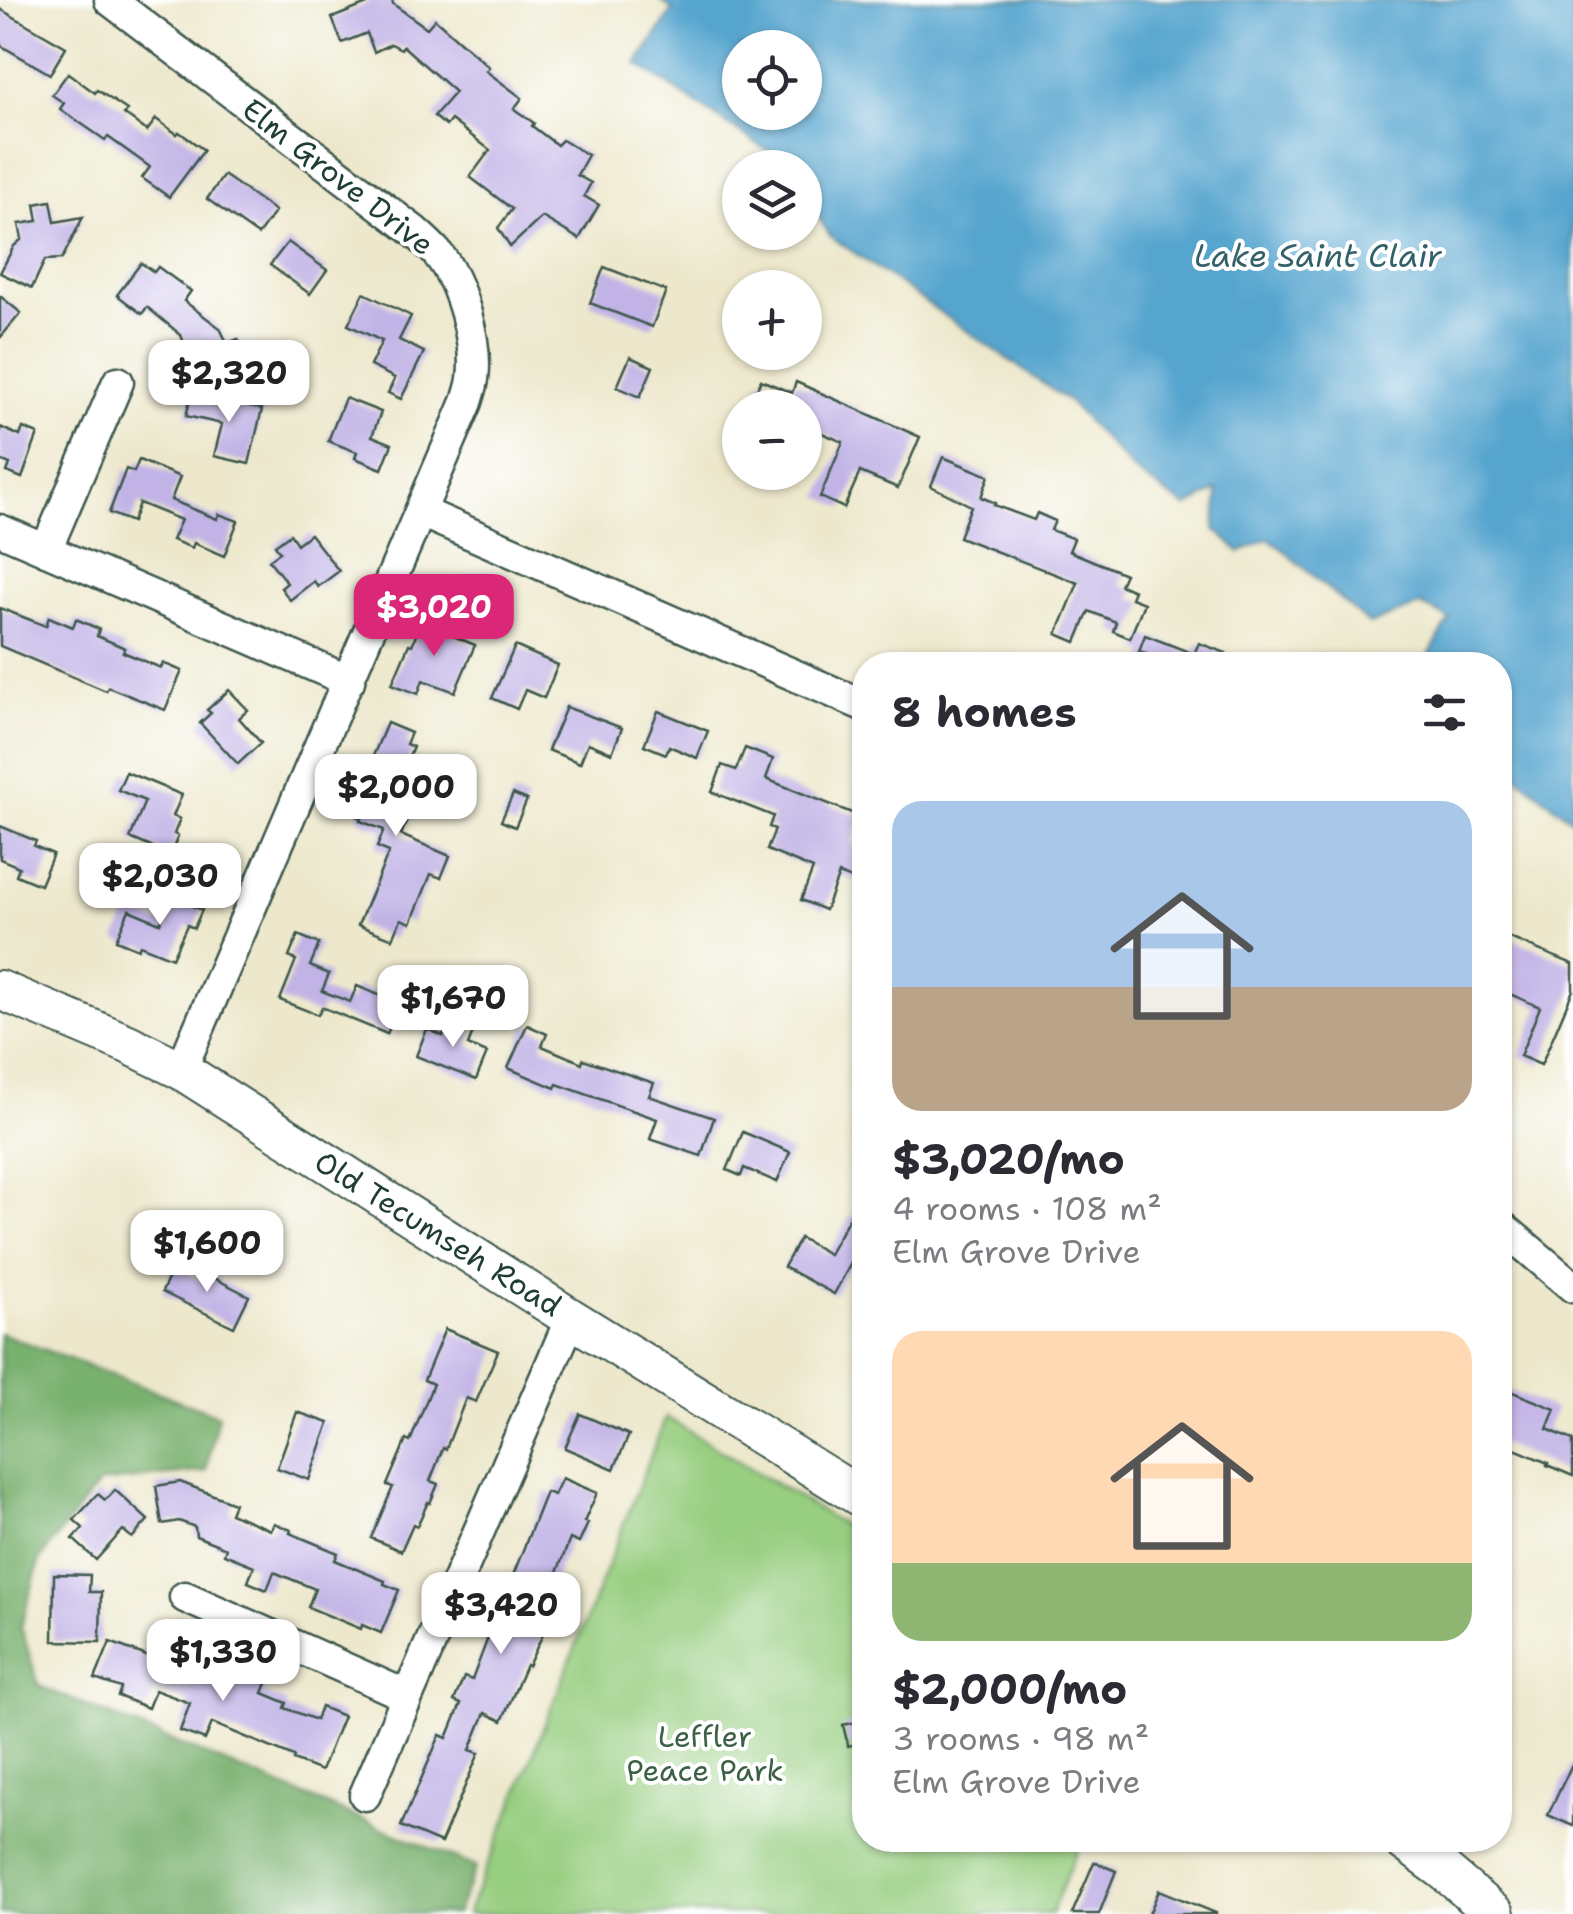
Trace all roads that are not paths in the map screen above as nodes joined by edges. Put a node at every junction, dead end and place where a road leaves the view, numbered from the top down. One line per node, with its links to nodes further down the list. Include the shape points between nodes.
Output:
1 (110, 0): 3 (street, Elm Grove Drive, via 439,255 467,317 474,377)
2 (118, 382): 5 (street)
3 (420, 512): 6 (street, Elm Grove Drive); 7 (street)
4 (0, 530): 5 (street)
5 (46, 550): 6 (street)
6 (349, 681): 9 (street, Elm Grove Drive)
7 (852, 700)
8 (0, 990): 9 (main road, Old Tecumseh Road)
9 (180, 1070): 12 (main road, Old Tecumseh Road)
10 (1512, 1235): 11 (street)
11 (1573, 1287)
12 (571, 1318): 13 (main road, Old Tecumseh Road); 15 (street)
13 (852, 1492)
14 (185, 1597): 15 (street)
15 (407, 1696): 16 (street)
16 (365, 1795)
17 (1418, 1852): 18 (main road)
18 (1495, 1914)

